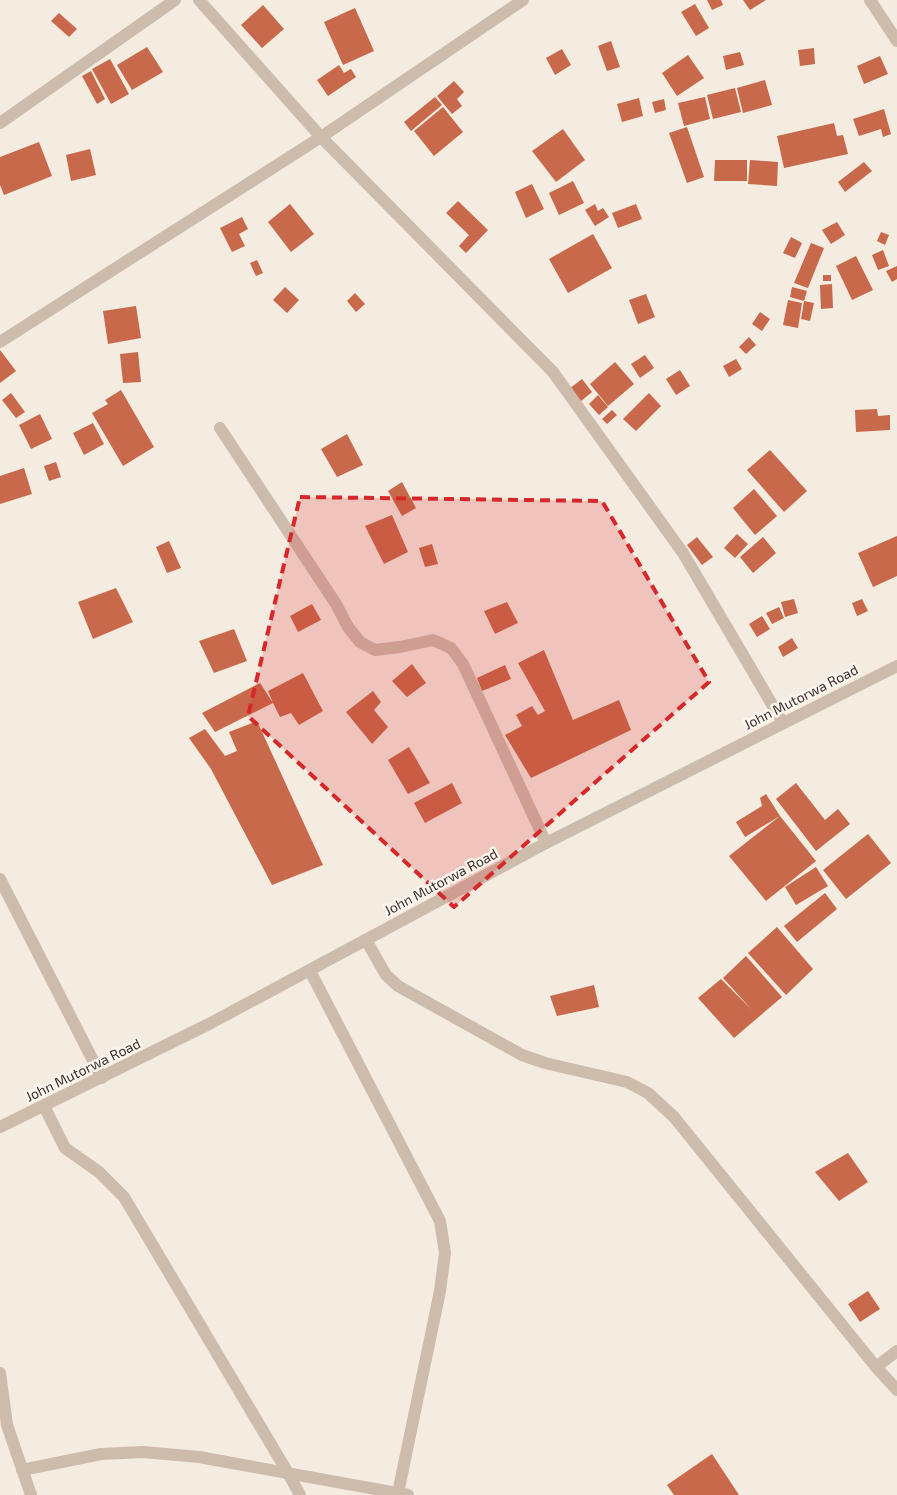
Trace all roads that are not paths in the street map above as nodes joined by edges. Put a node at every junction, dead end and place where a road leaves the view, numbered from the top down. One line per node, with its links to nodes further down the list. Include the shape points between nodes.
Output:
1 (174, 0): 6 (street)
2 (199, 0): 7 (street)
3 (522, 0): 7 (street)
4 (870, 0): 5 (street)
5 (897, 41)
6 (0, 122)
7 (321, 137): 8 (street); 11 (street, via 553,372 683,553)
8 (0, 342)
9 (220, 428): 12 (street, via 360,642 375,650 433,640 451,648 464,664)
10 (897, 666): 11 (street, John Mutorwa Road)
11 (783, 723): 12 (street, John Mutorwa Road)
12 (546, 843): 14 (street, John Mutorwa Road)
13 (0, 879): 16 (street)
14 (366, 940): 15 (street, John Mutorwa Road); 20 (street, via 386,975 398,986 499,1044 545,1063 627,1082 648,1093 674,1117)
15 (310, 971): 16 (street, John Mutorwa Road); 25 (street, via 440,1221 445,1253 440,1291)
16 (102, 1078): 17 (street, John Mutorwa Road)
17 (44, 1106): 18 (street, John Mutorwa Road); 24 (street, via 65,1148 99,1172 124,1198)
18 (0, 1127)
19 (897, 1351): 20 (street)
20 (876, 1367): 22 (street)
21 (0, 1373): 23 (street, via 7,1425)
22 (897, 1390)
23 (22, 1470): 24 (street, via 101,1454 143,1452 199,1457); 26 (street)
24 (288, 1472): 25 (street); 27 (street)
25 (403, 1494)
26 (31, 1495)
27 (300, 1495)

